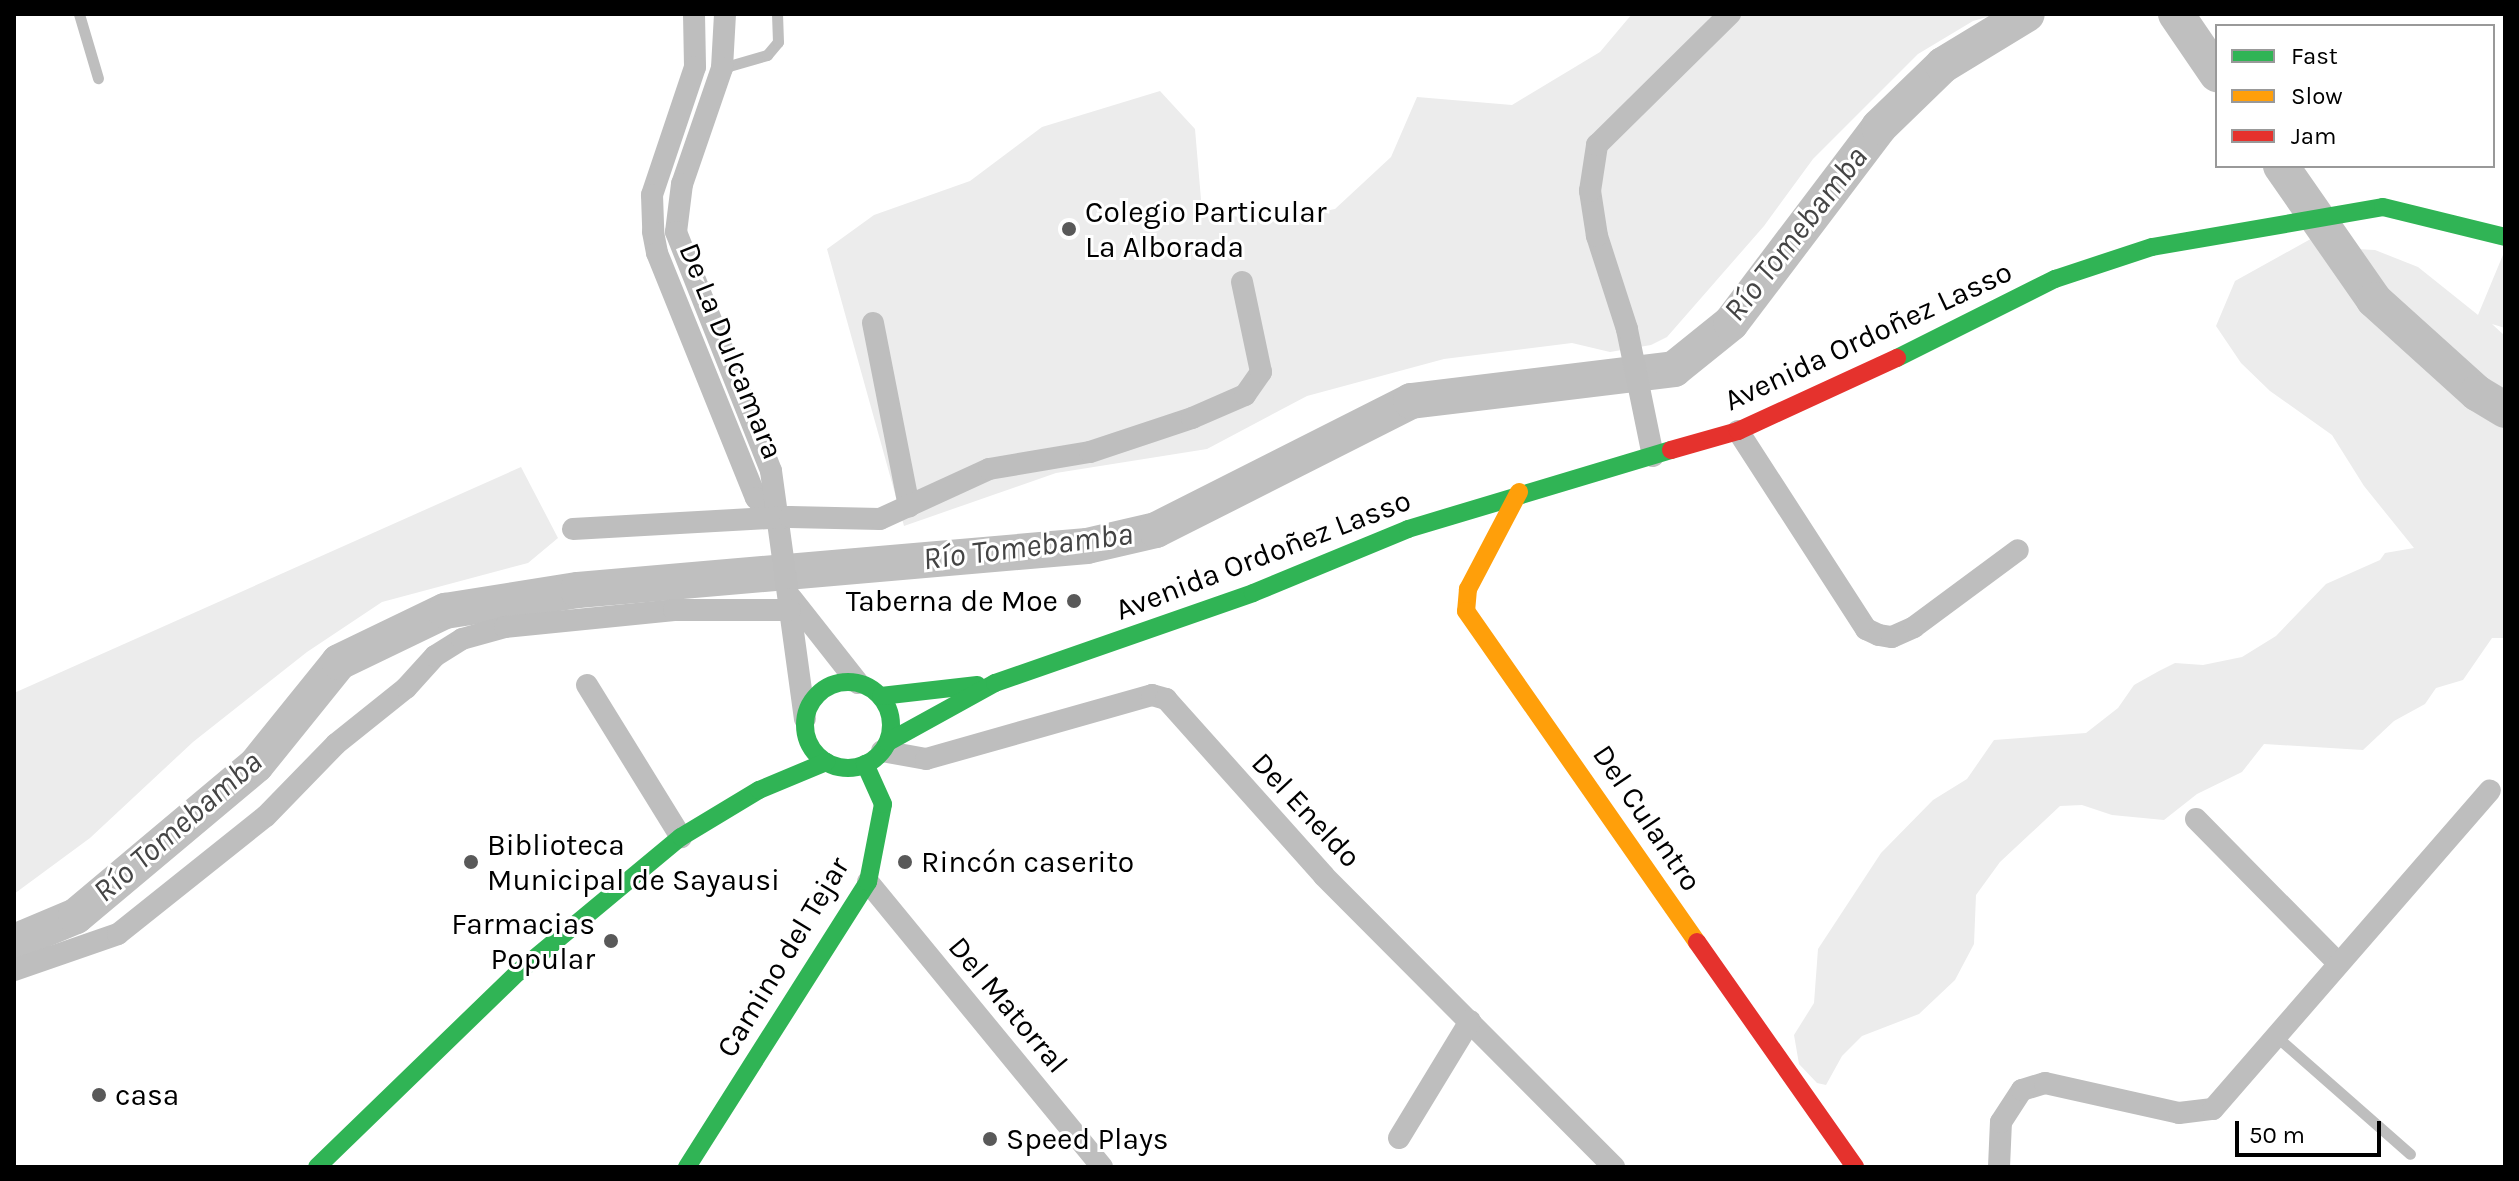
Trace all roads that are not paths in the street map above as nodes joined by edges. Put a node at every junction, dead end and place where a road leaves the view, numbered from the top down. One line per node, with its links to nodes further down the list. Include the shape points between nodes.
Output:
1 (79, 14): 7 (lane)
2 (694, 14): 15 (street, De La Dulcamara, via 695,67 652,195 653,232 756,498)
3 (725, 14): 6 (street, De La Dulcamara)
4 (777, 14): 6 (lane, via 778,42 767,55)
5 (1730, 14): 12 (street, via 1597,145 1590,191 1597,236 1627,329)
6 (722, 68): 15 (street, De La Dulcamara, via 682,184 676,232 771,471)
7 (98, 78)
8 (2505, 237): 11 (main road, Avenida Ordoñez Lasso, via 2383,207 2152,247 2055,279)
9 (1242, 282): 14 (street, via 1261,372 1245,395 1116,445 989,469)
10 (873, 323): 14 (street)
11 (1738, 431): 12 (main road, Avenida Ordoñez Lasso); 17 (street, via 1866,629 1879,635 1892,637 1914,627)
12 (1653, 456): 13 (main road, Avenida Ordoñez Lasso)
13 (1519, 492): 20 (main road, Avenida Ordoñez Lasso); 41 (main road, Del Culantro, via 1468,589 1466,611)
14 (909, 506): 15 (street, via 868,521)
15 (776, 522): 16 (street); 18 (street, De La Dulcamara)
16 (573, 529)
17 (2018, 550)
18 (791, 601): 19 (street, De La Dulcamara); 23 (street, De La Dulcamara); 32 (street, via 505,627 462,639 435,656 400,694 336,744 266,816 118,934)
19 (858, 683): 22 (main road); 23 (main road, via 824,690)
20 (995, 683): 22 (main road, Avenida Ordoñez Lasso); 24 (main road, Avenida Ordoñez Lasso)
21 (587, 685): 29 (street)
22 (881, 696): 24 (main road, via 891,718)
23 (805, 724): 25 (main road, via 808,742); 26 (main road)
24 (878, 753): 25 (main road, via 852,768); 30 (main road, Camino del Tejar, via 883,804); 33 (street, Del Eneldo, via 926,759 1152,695 1166,699 1324,876)
25 (826, 762): 26 (main road)
26 (759, 790): 29 (main road)
27 (2490, 790): 31 (street)
28 (2196, 819): 31 (street)
29 (681, 837): 38 (main road, via 517,973)
30 (868, 882): 39 (main road, Camino del Tejar); 40 (street, Del Matorral)
31 (2338, 963): 34 (street)
32 (14, 970)
33 (1470, 1021): 35 (street); 37 (street, Del Eneldo)
34 (2277, 1037): 36 (lane); 42 (street, via 2213,1109 2195,1114 2045,1083 2022,1090 2001,1122)
35 (1399, 1138)
36 (2410, 1154)
37 (1605, 1164)
38 (317, 1167)
39 (687, 1167)
40 (1102, 1167)
41 (1855, 1167)
42 (1999, 1167)

